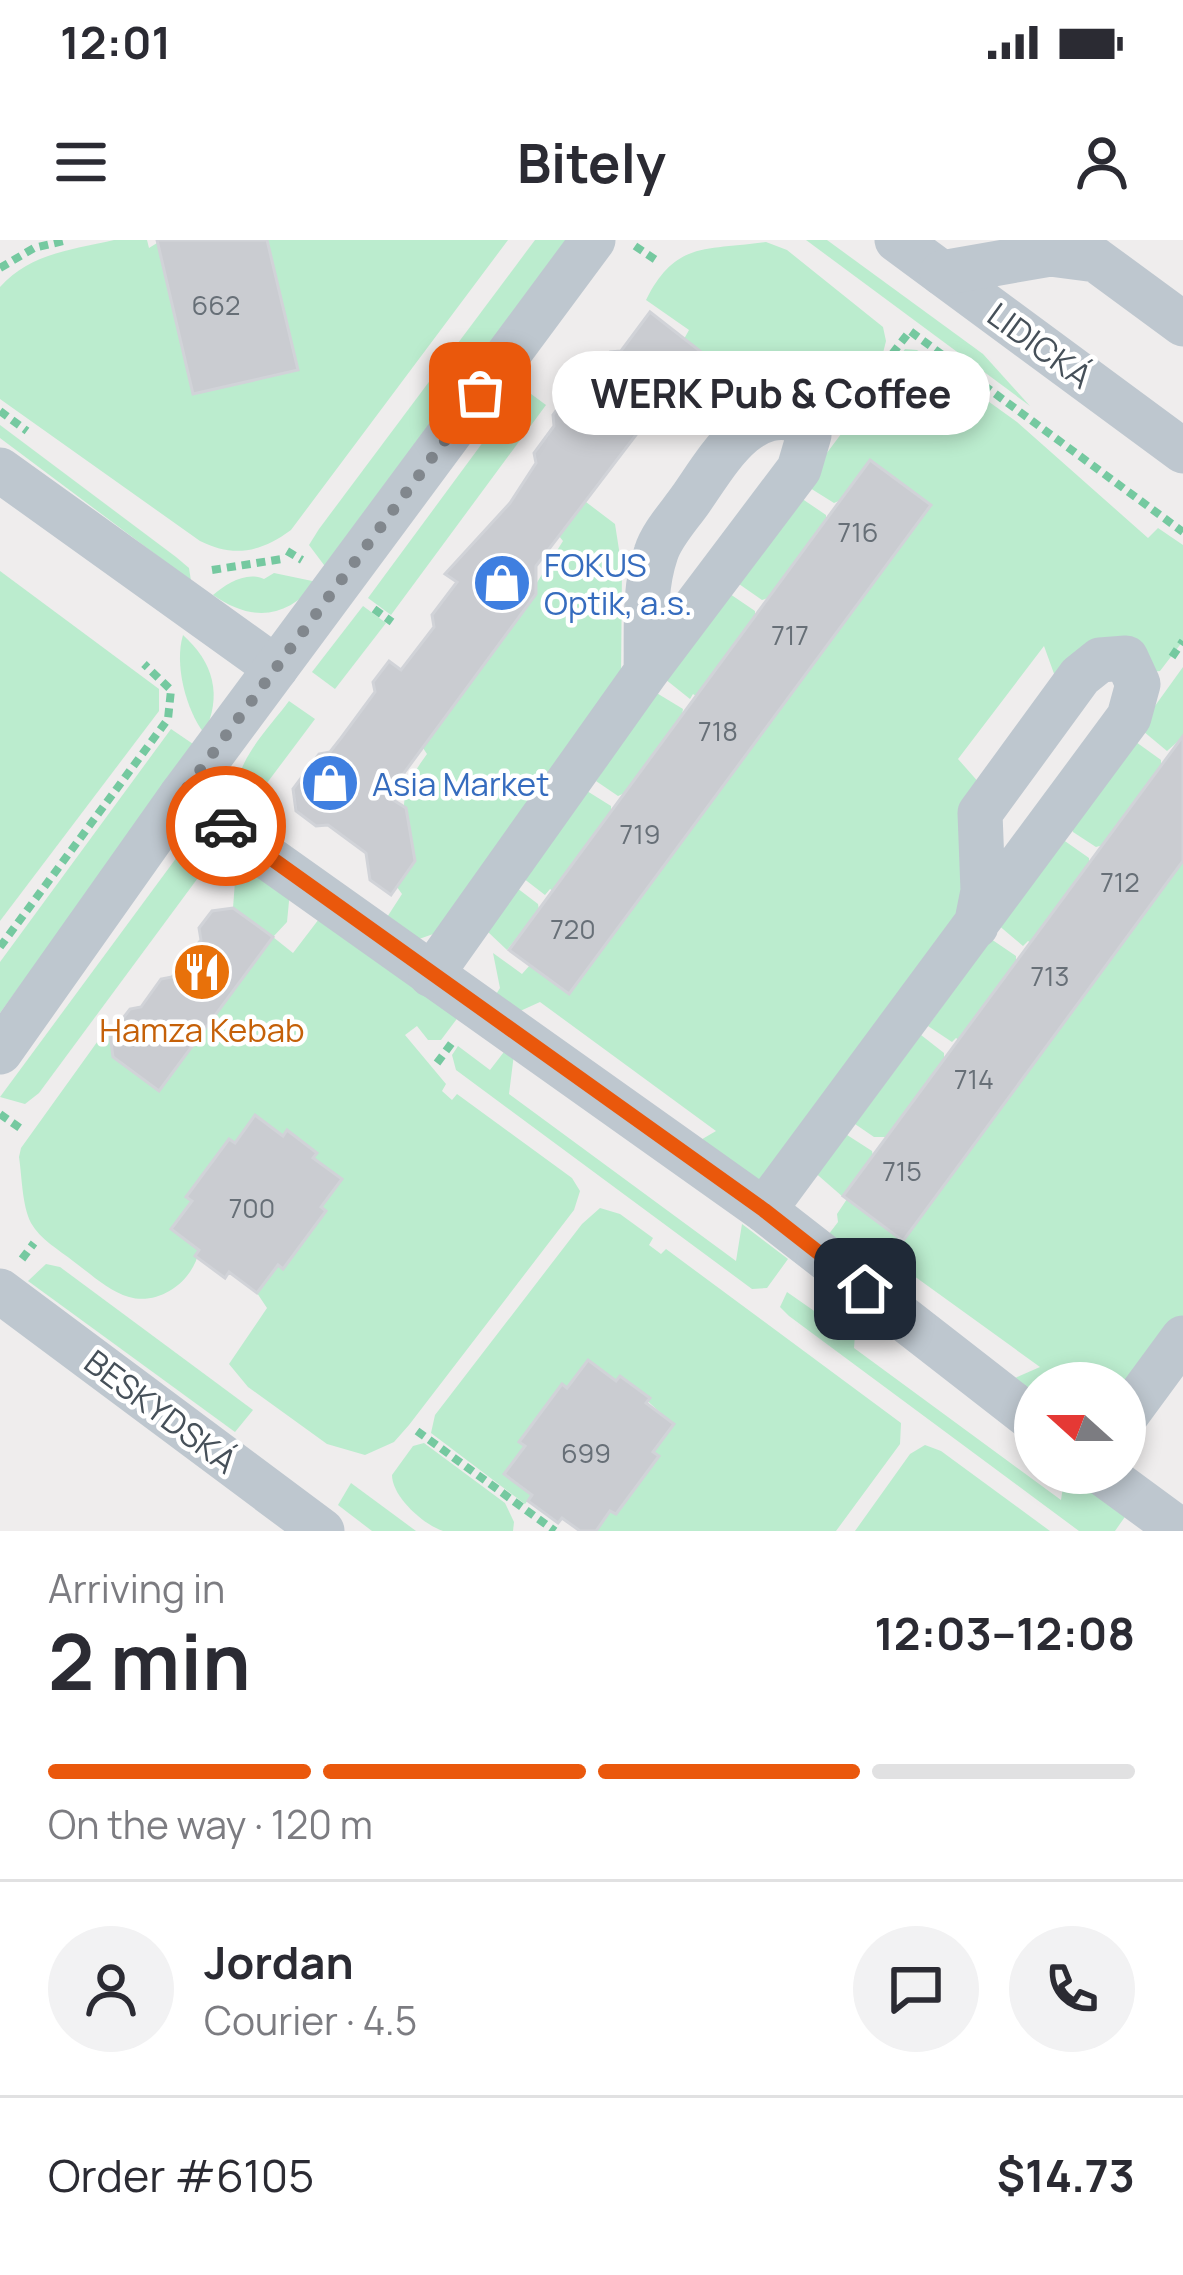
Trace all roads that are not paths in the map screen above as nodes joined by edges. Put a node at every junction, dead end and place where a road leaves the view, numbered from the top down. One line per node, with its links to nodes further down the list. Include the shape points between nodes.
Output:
1 (593, 240): 7 (street)
2 (897, 240): 3 (street, LIDICKÁ)
3 (942, 273): 4 (street, via 1050,254 1096,260); 5 (street, LIDICKÁ)
4 (1183, 324)
5 (1183, 451)
6 (0, 470): 7 (street)
7 (276, 668): 9 (street)
8 (646, 672): 8 (street, via 799,469 809,435 801,421 761,421 731,442 657,548 646,594); 11 (street)
9 (181, 796): 11 (street); 12 (street)
10 (976, 926): 10 (street, via 1129,717 1138,684 1126,658 1100,660 1080,676 980,813); 13 (street)
11 (431, 975): 13 (street)
12 (0, 1052)
13 (764, 1210): 17 (street)
14 (0, 1291): 19 (street, BESKYDSKÁ)
15 (1183, 1338): 16 (street)
16 (1146, 1388)
17 (1014, 1405)
18 (1131, 1494): 20 (street)
19 (322, 1531)
20 (1181, 1531)

